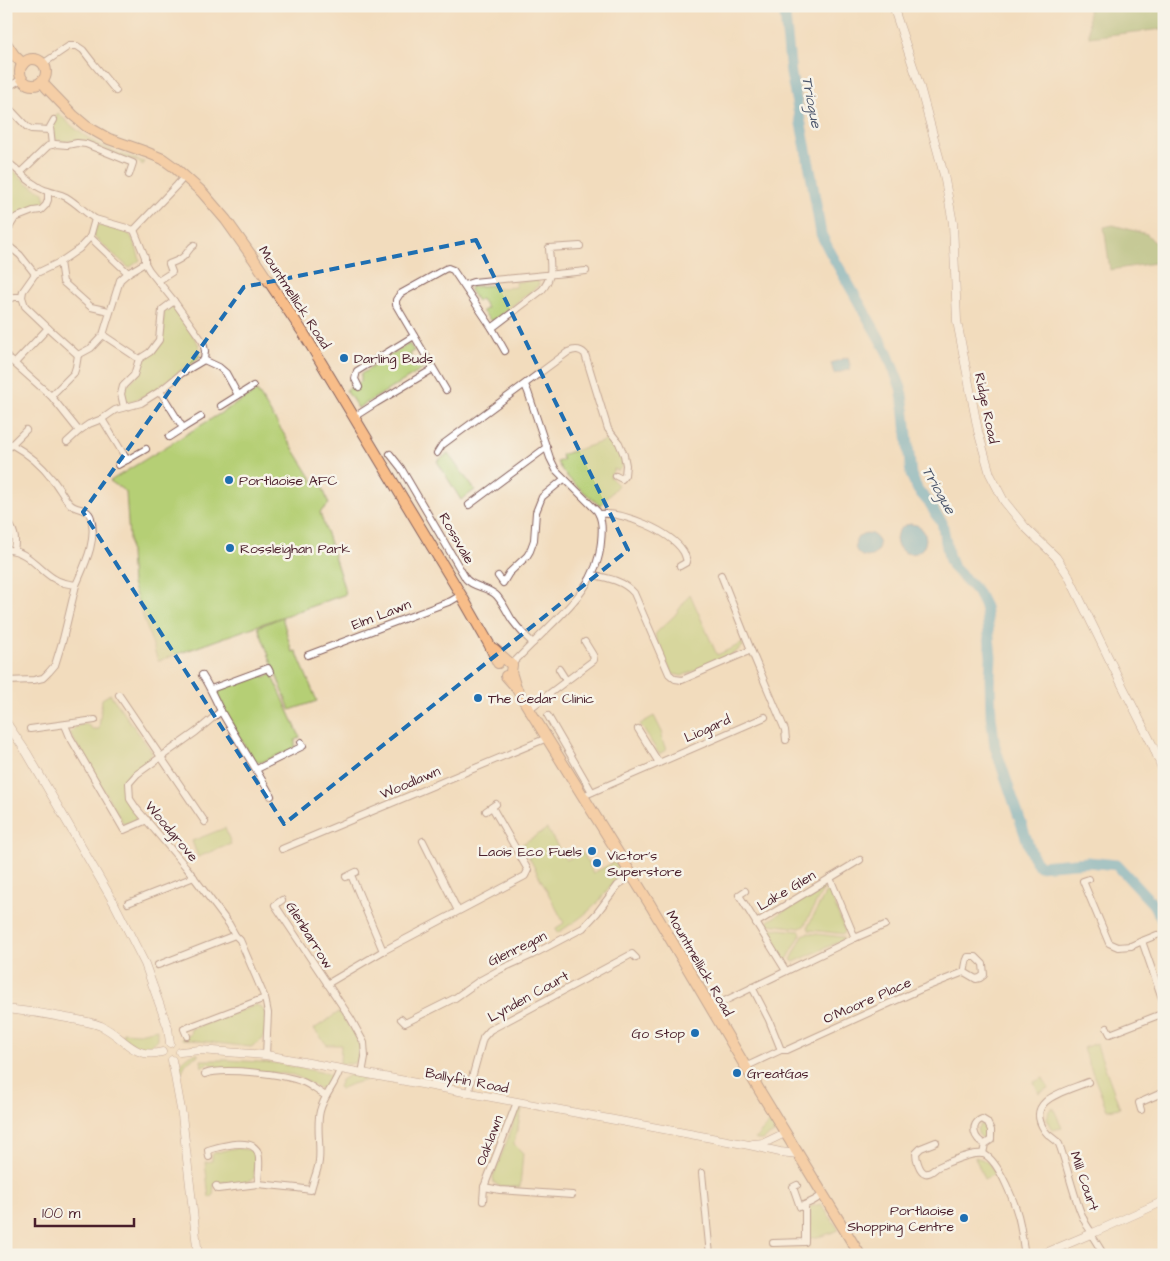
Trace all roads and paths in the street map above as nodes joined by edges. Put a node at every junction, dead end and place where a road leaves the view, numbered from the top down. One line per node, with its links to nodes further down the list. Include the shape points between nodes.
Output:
1 (893, 6): 112 (street, Ridge Road, via 944,175 953,223 957,321 990,474 1004,501 1056,557 1068,575)
2 (6, 43): 3 (main road)
3 (23, 64): 4 (main road, via 37,60); 5 (main road, via 20,71)
4 (43, 65): 6 (main road, via 46,73); 8 (street, via 69,46 77,46)
5 (22, 79): 6 (main road, via 32,85); 7 (street)
6 (42, 81): 16 (main road, Mountmellick Road, via 86,126 109,139 163,160)
7 (6, 88)
8 (116, 91)
9 (6, 113): 11 (street, via 20,114 31,129)
10 (54, 120): 11 (street)
11 (50, 130): 12 (street)
12 (52, 145): 14 (street); 15 (street, via 86,144 133,163)
13 (6, 162): 14 (street)
14 (21, 172): 17 (street, via 26,179)
15 (129, 175)
16 (185, 176): 19 (street); 58 (main road, Mountmellick Road, via 226,220 253,258)
17 (48, 192): 18 (street, via 57,192 68,198); 20 (street, via 46,205 15,218)
18 (95, 218): 19 (street); 21 (street)
19 (134, 230): 26 (street)
20 (6, 233)
21 (90, 237): 25 (street); 28 (street)
22 (6, 244): 29 (street, via 20,255)
23 (194, 245): 31 (street, via 180,259 168,264 172,272)
24 (580, 246): 30 (street, via 549,248)
25 (60, 262): 29 (street); 36 (street, via 63,282 91,307)
26 (145, 263): 28 (street); 31 (street)
27 (586, 271): 30 (street)
28 (128, 273): 36 (street, via 120,280)
29 (34, 274): 33 (street)
30 (550, 274): 32 (street); 38 (street, via 542,290)
31 (158, 281): 35 (street)
32 (464, 285): 38 (street); 40 (street, via 453,270 445,268 400,294 396,305)
33 (22, 297): 34 (street); 37 (street, via 25,306)
34 (6, 300)
35 (174, 301): 44 (street, via 162,310 159,340 150,352); 45 (street, via 203,342)
36 (110, 312): 39 (street)
37 (48, 328): 42 (street); 46 (street)
38 (492, 328): 41 (street)
39 (102, 335): 42 (street, via 91,348); 44 (street)
40 (414, 336): 47 (street); 50 (street, via 357,371 355,379)
41 (505, 351)
42 (78, 355): 54 (street, via 74,372)
43 (6, 356): 46 (street)
44 (139, 359): 56 (street, via 134,375 123,386)
45 (204, 360): 52 (street); 53 (street, via 226,373)
46 (15, 363): 54 (street)
47 (433, 370): 51 (street); 58 (street)
48 (525, 385): 66 (street); 68 (street, via 442,445); 72 (street, via 568,352 574,350 585,354 608,429 624,456 625,475 622,479)
49 (253, 386): 53 (street)
50 (359, 387)
51 (446, 390)
52 (160, 391): 56 (street, via 141,403); 60 (street)
53 (238, 395): 55 (street)
54 (51, 396): 62 (street)
55 (220, 406)
56 (124, 408): 59 (street)
57 (201, 417): 60 (street)
58 (354, 417): 84 (main road, Mountmellick Road)
59 (102, 419): 62 (street); 70 (street)
60 (183, 428): 63 (street)
61 (26, 430): 65 (street)
62 (79, 431): 64 (street)
63 (169, 437)
64 (67, 442)
65 (9, 447): 83 (street, via 22,451 41,466 70,504 90,514 93,528 90,548)
66 (547, 447): 73 (street, via 556,470); 74 (street)
67 (146, 449): 70 (street)
68 (437, 453)
69 (390, 454): 86 (street, Rossvale, via 466,579 496,594 513,622)
70 (127, 460): 71 (street)
71 (118, 465)
72 (616, 476)
73 (564, 479): 75 (street); 82 (street, via 542,497 536,512 530,550 503,583)
74 (469, 505)
75 (599, 514): 79 (street, via 612,513 649,525 684,552 687,562); 80 (street, via 601,552)
76 (6, 520): 77 (street, via 16,537)
77 (14, 549): 78 (street); 83 (street, via 53,579)
78 (6, 550)
79 (680, 566)
80 (593, 575): 86 (street, via 582,594); 87 (street, via 620,582 634,593 669,674 675,679 682,680)
81 (720, 575): 87 (street)
82 (498, 576)
83 (76, 585): 94 (street, via 55,665 43,678)
84 (461, 595): 88 (street, Elm Lawn, via 451,602); 89 (main road, Mountmellick Road)
85 (585, 642): 93 (street, via 594,660)
86 (533, 643): 89 (street)
87 (751, 650): 107 (street, via 785,730)
88 (308, 655)
89 (506, 667): 97 (main road, Mountmellick Road)
90 (558, 668): 93 (street)
91 (270, 672): 95 (street, via 268,668)
92 (202, 675): 95 (street)
93 (566, 680): 97 (street)
94 (6, 681)
95 (211, 689): 98 (street)
96 (119, 695): 109 (street)
97 (529, 709): 106 (main road, Mountmellick Road)
98 (221, 711): 109 (street, Woodgrove); 111 (street)
99 (548, 716): 113 (street)
100 (765, 717): 110 (street, Liogard)
101 (95, 720): 103 (street)
102 (6, 722): 151 (street, via 28,753 114,903 145,964 168,1028)
103 (65, 725): 104 (street); 116 (street, via 124,830)
104 (30, 729)
105 (638, 729): 110 (street)
106 (547, 738): 113 (main road, Mountmellick Road); 119 (street, Woodlawn)
107 (786, 740)
108 (301, 742): 111 (street, via 303,746)
109 (161, 757): 116 (street, Woodgrove, via 129,783 130,799); 117 (street)
110 (659, 763): 113 (street, Liogard)
111 (257, 769): 114 (street)
112 (1164, 773)
113 (587, 794): 122 (main road, Mountmellick Road)
114 (271, 796)
115 (492, 807): 129 (street, Glenbarrow, via 528,870 525,876)
116 (147, 820): 123 (street, Woodgrove)
117 (205, 822)
118 (424, 840): 129 (street)
119 (282, 849)
120 (860, 860): 124 (street, Lake Glen)
121 (351, 875): 136 (street)
122 (632, 876): 145 (main road, Mountmellick Road); 148 (street, Glenregan, via 618,885 583,928 405,1023)
123 (194, 878): 128 (street, Woodgrove); 132 (street, Woodgrove)
124 (830, 878): 130 (street, Lake Glen); 134 (street, Lake Glen)
125 (1089, 879): 135 (street, via 1083,881 1110,942 1118,948)
126 (745, 891): 130 (street, Lake Glen, via 739,895)
127 (282, 900): 141 (street, Glenbarrow, via 274,905)
128 (128, 903)
129 (458, 911): 136 (street, Glenbarrow)
130 (756, 923): 139 (street, Lake Glen)
131 (885, 925): 134 (street)
132 (236, 935): 138 (street); 143 (street, Woodgrove)
133 (1158, 935): 135 (street)
134 (855, 938): 139 (street)
135 (1142, 941): 144 (street)
136 (384, 951): 141 (street, Glenbarrow)
137 (636, 958): 163 (street, Lynden Court, via 632,954 490,1030 483,1038)
138 (158, 965)
139 (786, 971): 142 (street)
140 (964, 972): 152 (street, O'Moore Place)
141 (327, 984): 160 (street, Glenbarrow, via 364,1043)
142 (752, 987): 145 (street); 152 (street)
143 (265, 998): 150 (street, via 184,1029); 155 (street, Woodgrove, via 268,1013)
144 (1164, 1004)
145 (710, 1008): 157 (main road, Mountmellick Road)
146 (6, 1009): 153 (street, via 84,1021 107,1029 136,1051)
147 (1164, 1013): 149 (street, via 1110,1034)
148 (401, 1019)
149 (1107, 1028)
150 (187, 1036)
151 (170, 1043): 153 (street); 154 (street, via 178,1046)
152 (781, 1050): 157 (street, O'Moore Place)
153 (162, 1052): 156 (street, via 165,1058)
154 (180, 1052): 155 (street, Ballyfin Road, via 200,1050); 156 (street)
155 (266, 1055): 158 (street, Ballyfin Road)
156 (172, 1060): 186 (street, via 182,1115)
157 (745, 1066): 167 (main road, Mountmellick Road)
158 (340, 1069): 160 (street, Ballyfin Road); 164 (street)
159 (208, 1071): 164 (street, via 288,1078 303,1082)
160 (363, 1073): 163 (street, Ballyfin Road)
161 (1088, 1082): 184 (street, Mill Court, via 1049,1099 1041,1106 1039,1116 1046,1132 1059,1144)
162 (1164, 1092): 166 (street, via 1139,1103)
163 (469, 1093): 165 (street, Ballyfin Road)
164 (326, 1096): 175 (street, via 319,1116 319,1162 311,1190)
165 (517, 1102): 170 (street, Ballyfin Road); 178 (street, Oaklawn)
166 (1141, 1110)
167 (785, 1133): 170 (street, Ballyfin Road); 171 (main road, Mountmellick Road)
168 (936, 1142): 172 (street, via 916,1153 925,1173 970,1155)
169 (986, 1144): 172 (street)
170 (749, 1145): 171 (street, Ballyfin Road)
171 (798, 1154): 180 (main road, Mountmellick Road)
172 (983, 1154): 189 (street, via 995,1164 1008,1190 1020,1223)
173 (209, 1157): 175 (street, via 208,1150 215,1148 238,1143 253,1146 259,1156)
174 (702, 1173): 187 (street)
175 (258, 1184): 177 (street, via 218,1189)
176 (797, 1185): 183 (street, via 793,1187 800,1207)
177 (216, 1186)
178 (484, 1187): 179 (street, Oaklawn); 182 (street, Oaklawn)
179 (572, 1195)
180 (823, 1195): 183 (street); 188 (main road, Mountmellick Road)
181 (1164, 1201): 184 (street)
182 (483, 1202)
183 (805, 1205): 185 (street, via 805,1242)
184 (1092, 1233): 190 (street); 191 (street)
185 (773, 1243)
186 (198, 1255)
187 (710, 1255)
188 (860, 1255)
189 (1025, 1255)
190 (1041, 1255)
191 (1104, 1255)

